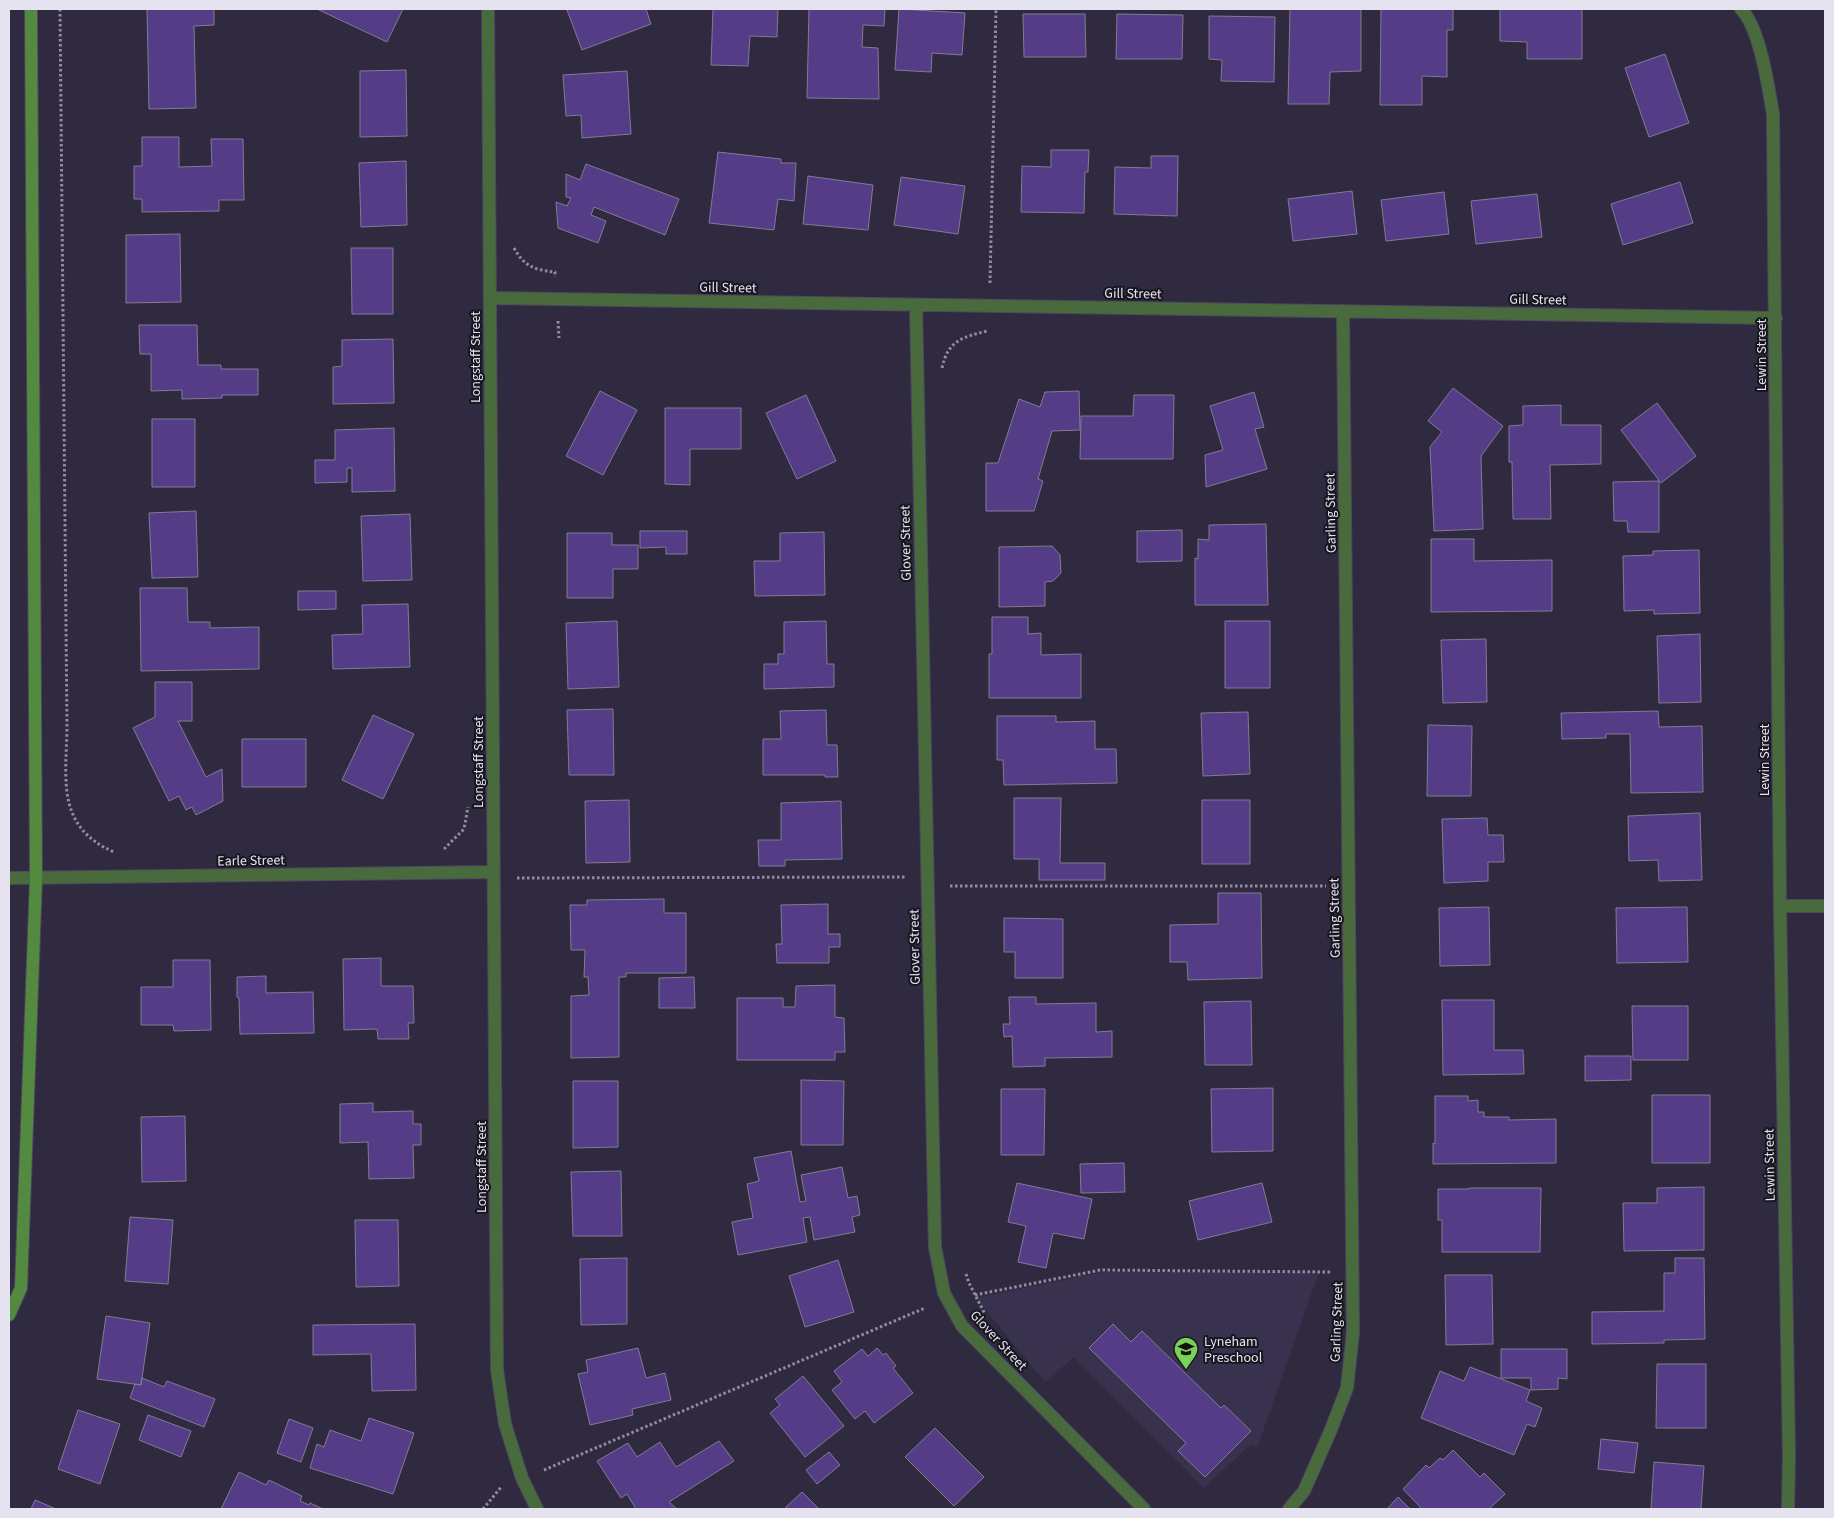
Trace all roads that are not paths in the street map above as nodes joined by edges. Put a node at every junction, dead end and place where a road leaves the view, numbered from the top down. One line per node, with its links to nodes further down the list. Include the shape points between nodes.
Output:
1 (31, 9): 10 (street)
2 (488, 9): 4 (street, Longstaff Street)
3 (1744, 12): 7 (street, Lewin Street, via 1763,58 1773,114)
4 (490, 298): 5 (street, Gill Street); 8 (street, Longstaff Street)
5 (916, 305): 6 (street, Gill Street); 15 (street, Glover Street, via 935,1246 944,1293 962,1326)
6 (1343, 311): 7 (street, Gill Street); 16 (street, Garling Street, via 1353,1332 1347,1388 1304,1491)
7 (1776, 318): 11 (street, Lewin Street)
8 (494, 872): 10 (street, Earle Street); 14 (street, Longstaff Street, via 497,1370 505,1424 522,1478)
9 (9, 878): 10 (street, Earle Street)
10 (36, 878): 13 (street, via 21,1288)
11 (1780, 906): 12 (street); 17 (street, Lewin Street)
12 (1825, 906)
13 (9, 1315)
14 (537, 1509)
15 (1144, 1509)
16 (1289, 1509)
17 (1788, 1509)

